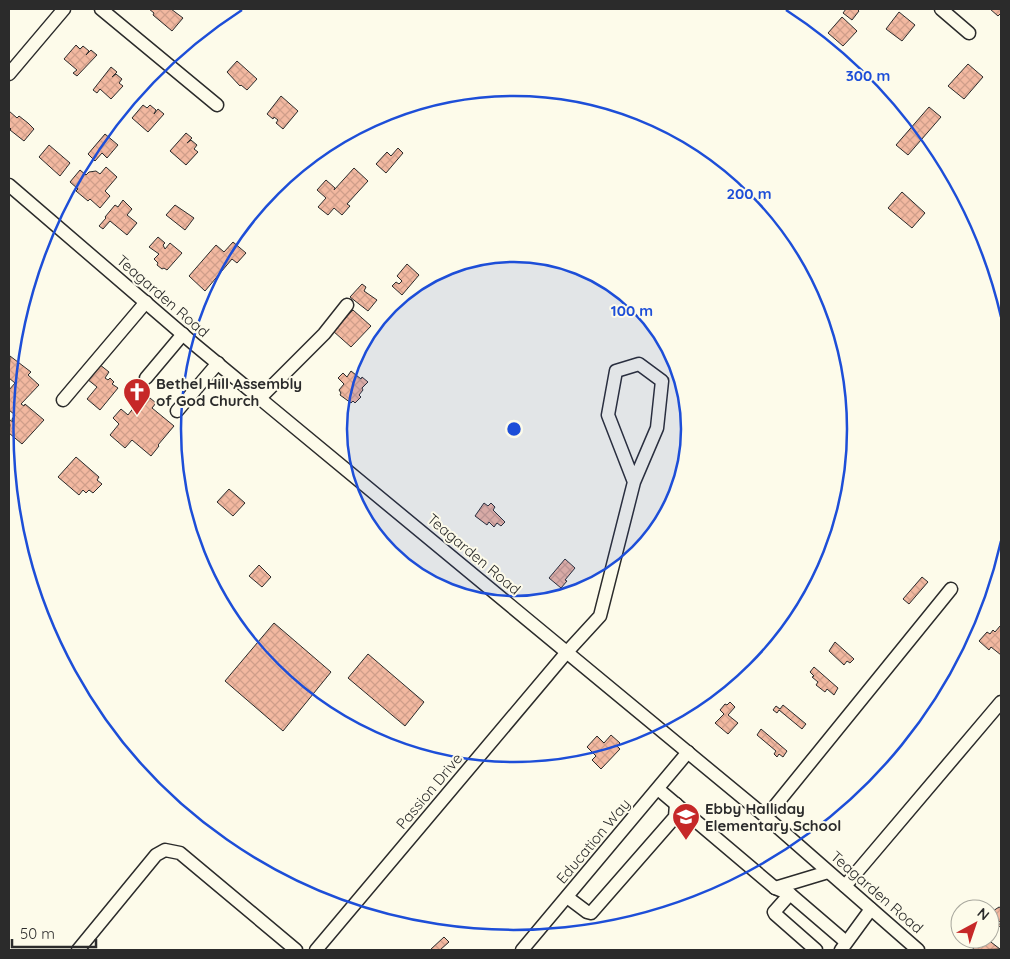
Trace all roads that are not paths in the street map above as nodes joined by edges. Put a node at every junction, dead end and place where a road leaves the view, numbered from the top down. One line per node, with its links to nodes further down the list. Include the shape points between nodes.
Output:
1 (64, 9): 5 (street)
2 (101, 9): 6 (street)
3 (941, 9): 4 (street)
4 (969, 33)
5 (9, 74)
6 (217, 105)
7 (9, 185): 8 (street, Teagarden Road)
8 (146, 302): 10 (street, Teagarden Road); 14 (street)
9 (347, 305): 13 (street, via 324,334)
10 (183, 334): 11 (street, Teagarden Road); 12 (street)
11 (218, 363): 13 (street, Teagarden Road); 15 (street)
12 (146, 378)
13 (260, 398): 18 (street, Teagarden Road)
14 (63, 400)
15 (177, 411)
16 (634, 482): 16 (street, Passion Drive, via 657,428 662,381 639,364 616,371 608,415); 18 (street, Passion Drive, via 600,616)
17 (951, 589): 23 (street)
18 (567, 652): 20 (street, Teagarden Road); 33 (street, Passion Drive)
19 (1001, 702): 25 (street)
20 (688, 752): 21 (street, Education Way); 23 (street, Teagarden Road)
21 (658, 789): 22 (street); 28 (street, Education Way)
22 (676, 804): 26 (street); 28 (street, via 675,817 591,913)
23 (766, 817): 24 (street, Teagarden Road)
24 (828, 872): 25 (street, Teagarden Road); 26 (street)
25 (845, 886): 29 (street, Teagarden Road)
26 (776, 888): 27 (street)
27 (790, 894): 30 (street); 35 (street, via 774,912)
28 (567, 896): 34 (street, Education Way)
29 (871, 909): 30 (street); 36 (street, Teagarden Road)
30 (844, 946)
31 (78, 950): 32 (street, via 156,855 165,850 180,853)
32 (296, 950)
33 (316, 950)
34 (522, 950)
35 (816, 950)
36 (918, 950)

